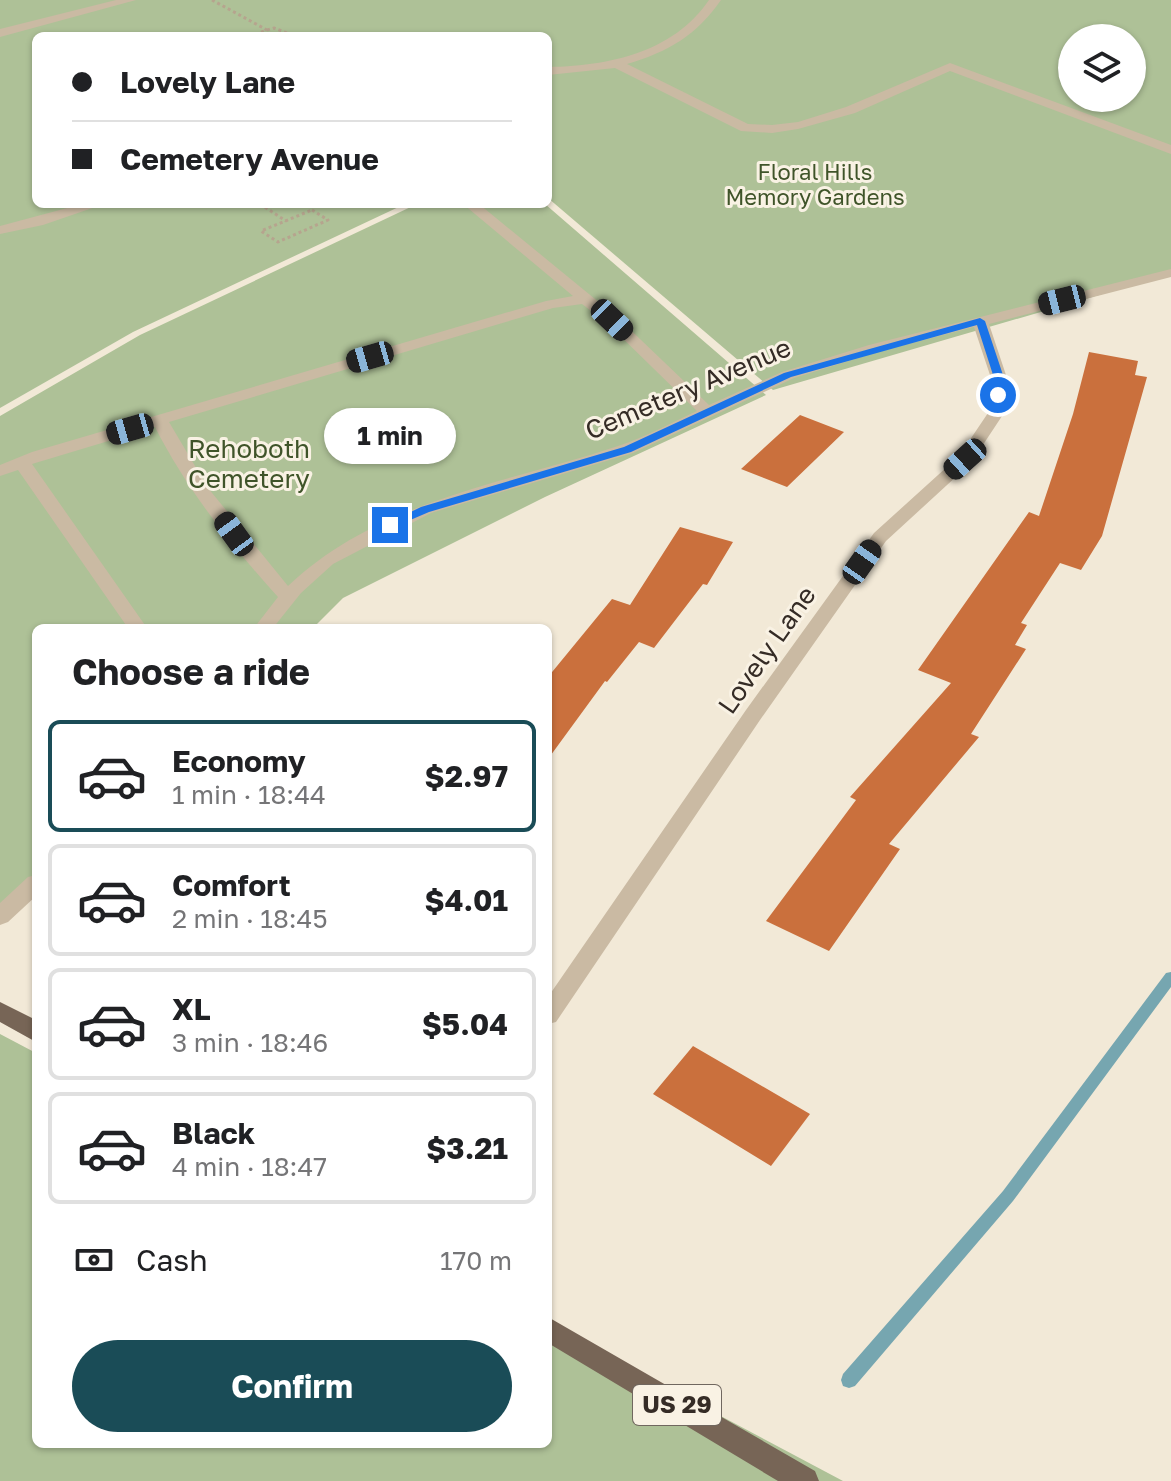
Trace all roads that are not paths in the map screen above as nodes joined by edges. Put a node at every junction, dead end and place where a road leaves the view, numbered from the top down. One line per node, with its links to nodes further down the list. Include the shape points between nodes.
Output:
1 (130, 0): 3 (street)
2 (715, 0): 4 (street, via 708,14 663,48)
3 (0, 33)
4 (619, 65): 5 (street); 6 (street, via 746,128 768,131 807,126 950,67)
5 (552, 71)
6 (1171, 150)
7 (84, 208): 9 (street)
8 (475, 208): 11 (street)
9 (0, 230)
10 (1171, 273): 12 (street, Cemetery Avenue)
11 (582, 299): 13 (street, via 612,320); 14 (street)
12 (980, 321): 13 (street, Cemetery Avenue, via 788,375); 22 (street, Lovely Lane, via 999,378 996,413 965,459 880,537)
13 (706, 411): 17 (street, Cemetery Avenue, via 627,449 425,509 327,560)
14 (160, 420): 15 (street); 17 (street, via 174,449 249,555)
15 (22, 463): 16 (street); 18 (street)
16 (0, 471)
17 (288, 597): 19 (street, Cemetery Avenue)
18 (135, 624)
19 (266, 624)
20 (32, 887): 21 (street)
21 (0, 916)
22 (552, 1009)
23 (0, 1011): 24 (main road)
24 (32, 1030)
25 (552, 1331): 26 (main road, US 29)
26 (805, 1481)

